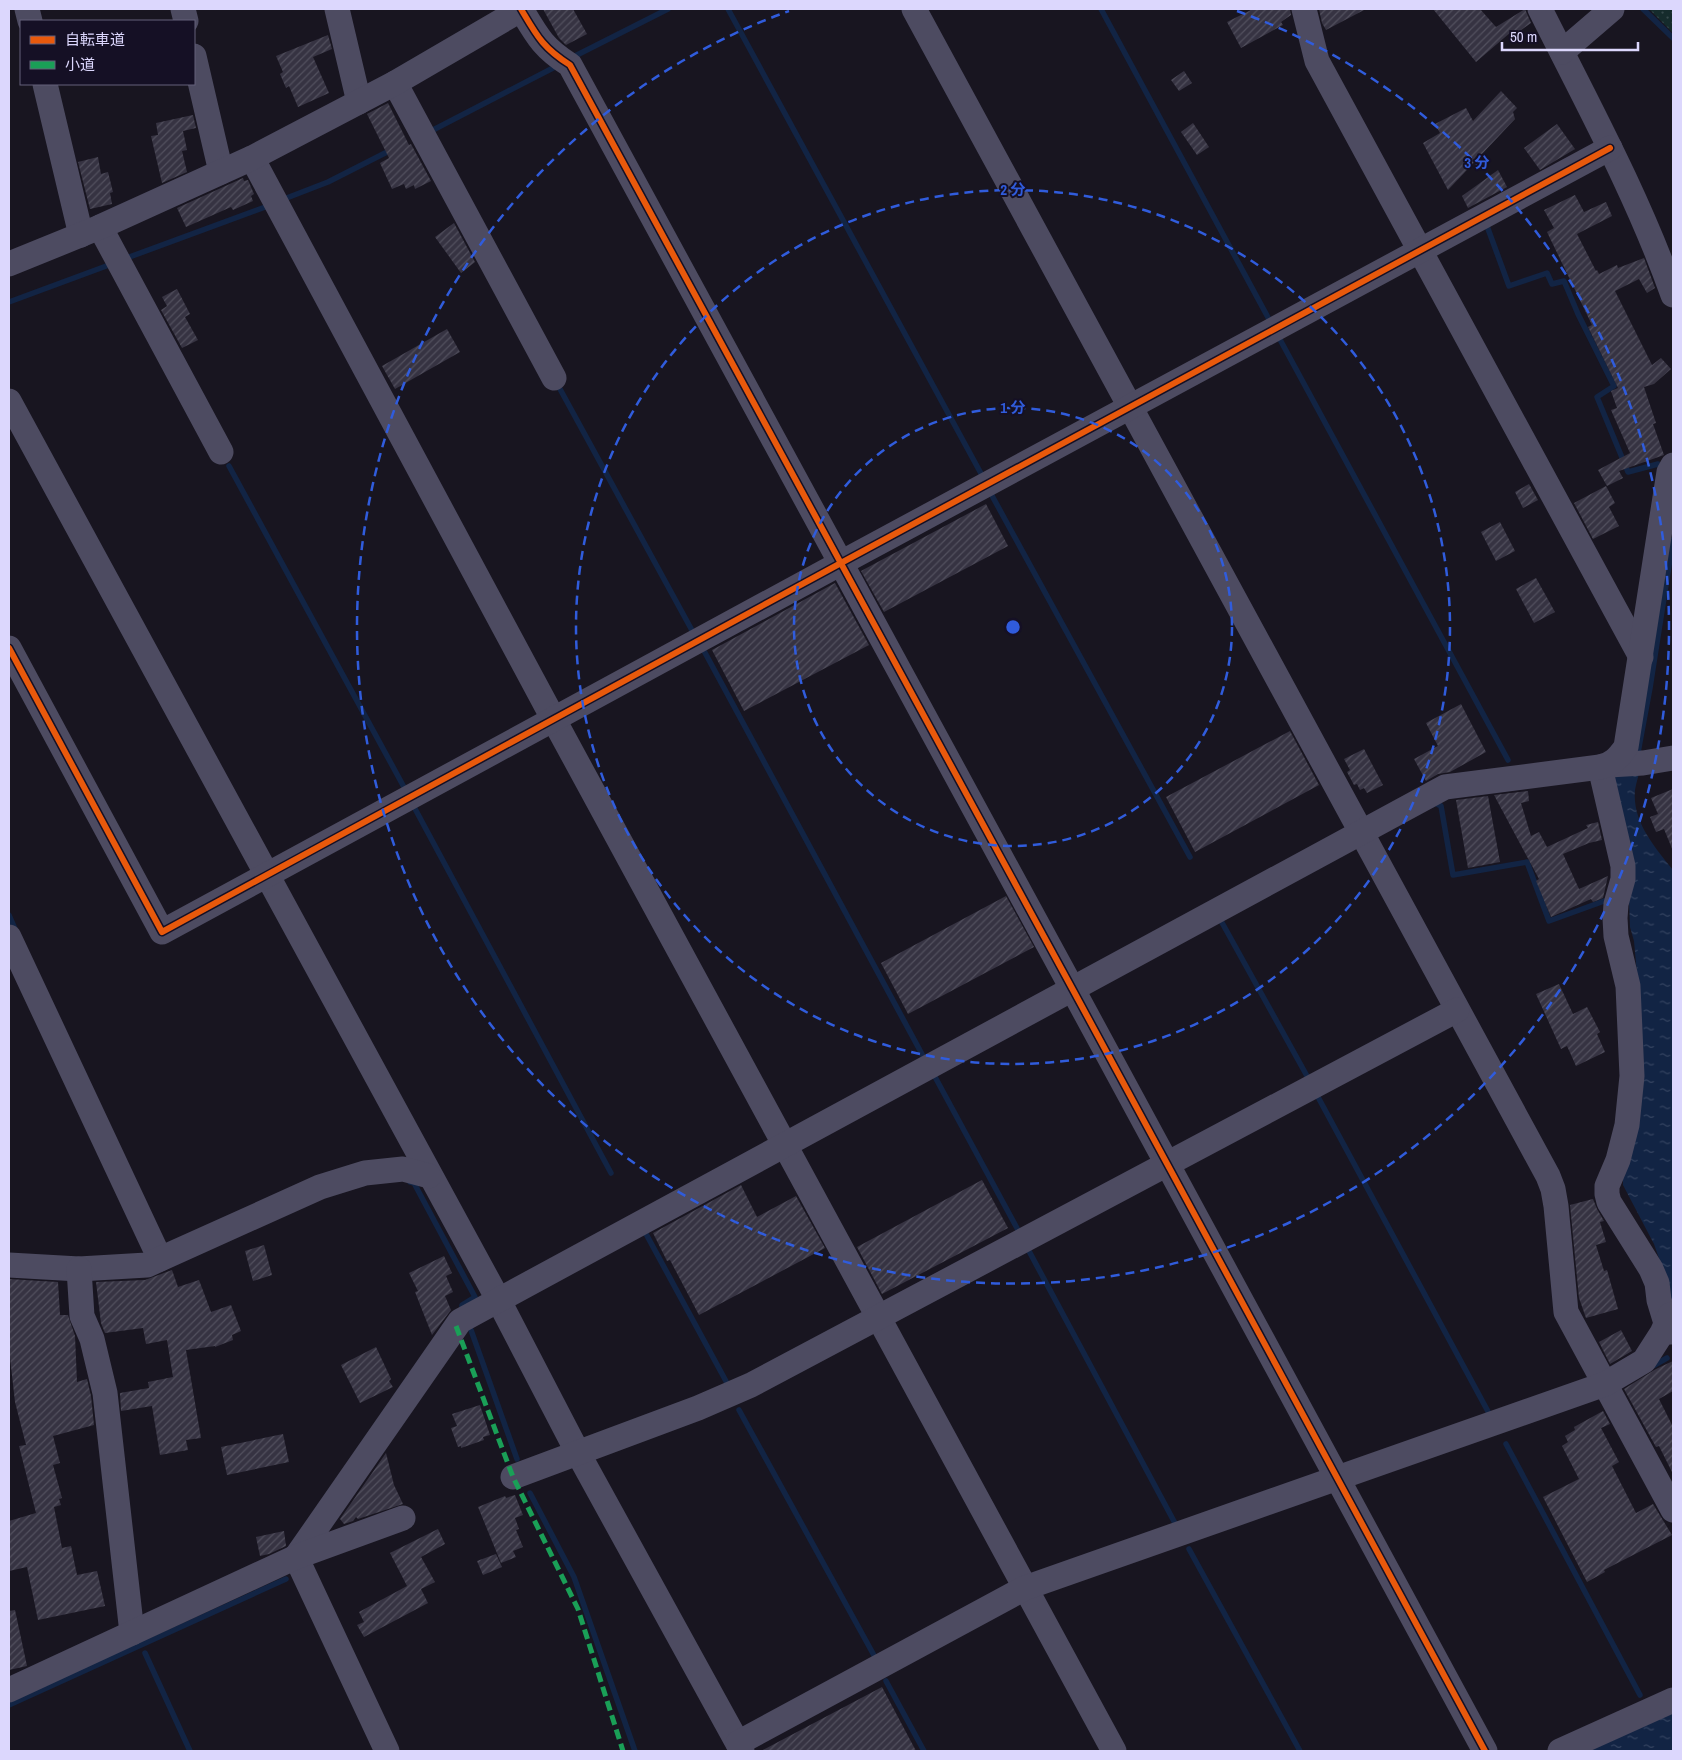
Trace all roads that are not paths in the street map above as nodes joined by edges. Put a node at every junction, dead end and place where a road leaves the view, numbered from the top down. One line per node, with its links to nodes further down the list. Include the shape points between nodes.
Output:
1 (337, 9): 11 (street)
2 (914, 9): 21 (street)
3 (1304, 9): 16 (street, via 1317,61)
4 (1540, 9): 7 (street)
5 (1612, 9): 7 (street)
6 (512, 11): 9 (street); 24 (street, via 552,54 570,65)
7 (1562, 52): 12 (street)
8 (195, 60): 14 (street)
9 (395, 83): 11 (street); 19 (street)
10 (45, 85): 15 (street)
11 (359, 102): 13 (street)
12 (1610, 148): 16 (street); 18 (street)
13 (252, 158): 14 (street); 27 (street)
14 (221, 172): 15 (street)
15 (91, 231): 17 (street); 22 (street)
16 (1420, 252): 21 (street); 26 (street)
17 (9, 264)
18 (1673, 295)
19 (554, 378)
20 (9, 401): 31 (street)
21 (1130, 408): 24 (street); 30 (street)
22 (221, 452)
23 (1673, 465): 26 (street, via 1669,472)
24 (841, 563): 27 (street); 33 (street)
25 (9, 648): 31 (street, via 162,932)
26 (1641, 657): 29 (street, via 1626,748 1618,759)
27 (554, 720): 31 (street); 35 (street)
28 (1673, 758): 29 (street)
29 (1621, 765): 30 (street, via 1445,787); 43 (street, via 1623,879 1615,918 1628,986 1632,1076 1627,1125 1607,1194 1651,1268 1659,1300)
30 (1362, 833): 33 (street); 34 (street)
31 (266, 875): 37 (street)
32 (9, 937): 38 (street)
33 (1073, 990): 35 (street); 36 (street)
34 (1457, 1010): 36 (street); 44 (street, via 1548,1176 1553,1189 1566,1312)
35 (785, 1146): 41 (street); 42 (street)
36 (1167, 1163): 42 (street); 47 (street)
37 (430, 1176): 38 (street, via 403,1169 365,1173 320,1187); 41 (street)
38 (160, 1259): 40 (street, via 147,1265)
39 (9, 1264): 40 (street)
40 (79, 1269): 52 (street, via 82,1316 92,1339 105,1393)
41 (498, 1301): 45 (street); 50 (street, via 456,1326)
42 (878, 1318): 45 (street, via 751,1385); 51 (street)
43 (1671, 1322): 44 (street, via 1644,1361)
44 (1605, 1384): 47 (street); 48 (street)
45 (578, 1453): 46 (street); 55 (street)
46 (513, 1477)
47 (1337, 1478): 51 (street); 58 (street)
48 (1673, 1510)
49 (403, 1518): 50 (street)
50 (296, 1557): 52 (street); 56 (street)
51 (1025, 1588): 55 (street); 57 (street)
52 (132, 1633): 53 (street)
53 (9, 1690)
54 (1673, 1700): 59 (street)
55 (740, 1747)
56 (387, 1751)
57 (1114, 1751)
58 (1486, 1751)
59 (1560, 1751)

